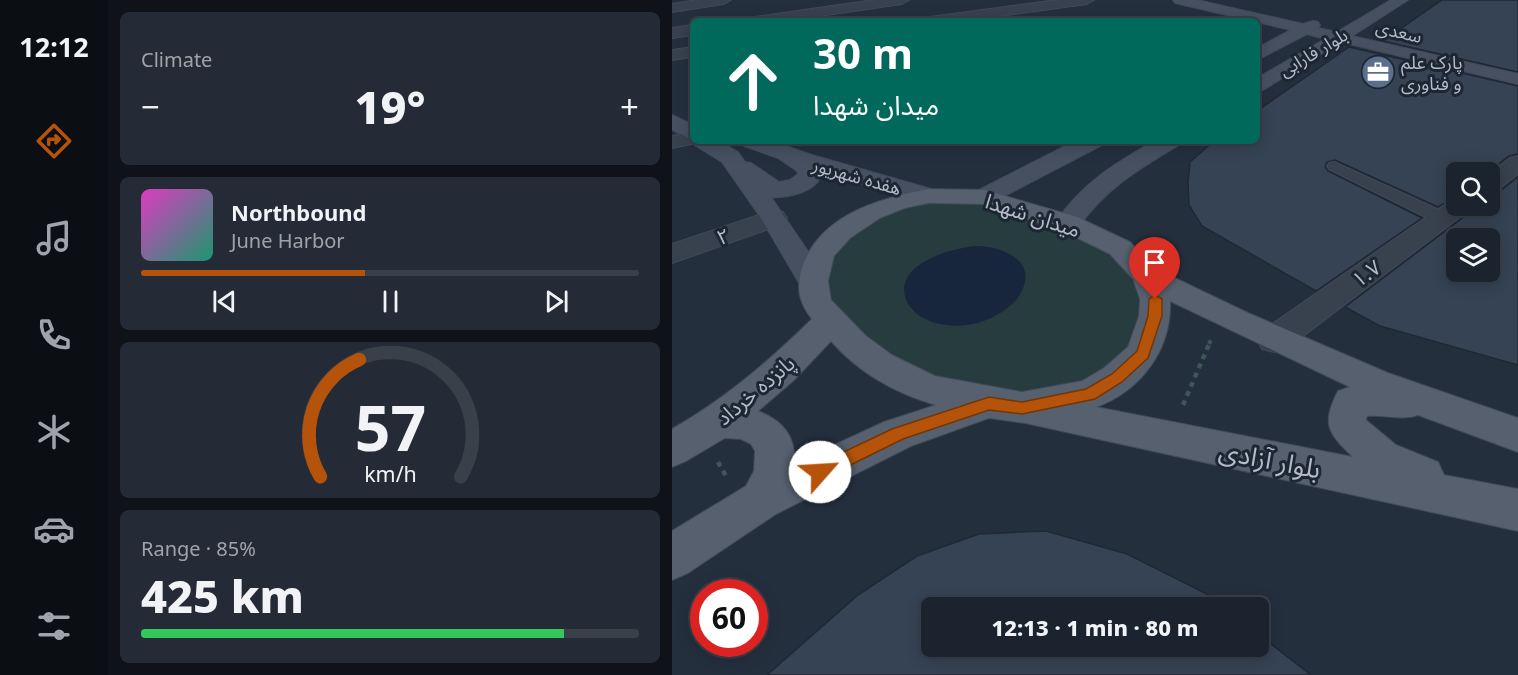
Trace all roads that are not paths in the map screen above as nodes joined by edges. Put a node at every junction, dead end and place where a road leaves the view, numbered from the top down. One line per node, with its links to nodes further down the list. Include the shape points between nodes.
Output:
1 (724, 0): 6 (street)
2 (902, 0): 7 (street)
3 (1180, 0): 9 (main road, سعدی)
4 (1401, 0): 15 (main road, بلوار فارابی)
5 (1092, 1): 8 (street)
6 (672, 9)
7 (776, 18)
8 (952, 18)
9 (1258, 18)
10 (1260, 19): 12 (main road, سعدی)
11 (1324, 20): 12 (main road, بلوار فارابی)
12 (1305, 29): 15 (main road, سعدی); 17 (main road, بلوار فارابی)
13 (690, 30): 14 (street)
14 (672, 33)
15 (1337, 37): 19 (main road, سعدی); 20 (main road, بلوار فارابی)
16 (690, 52): 18 (street)
17 (1260, 53)
18 (672, 55)
19 (1518, 79)
20 (1260, 84)
21 (672, 121): 22 (main road)
22 (690, 133)
23 (690, 136): 24 (street)
24 (672, 142)
25 (709, 144): 30 (main road)
26 (760, 144): 29 (main road, هفده شهریور)
27 (1090, 144): 33 (main road)
28 (1164, 144): 35 (main road)
29 (786, 154): 30 (main road, via 808,168 810,175 804,183 774,190); 36 (main road, هفده شهریور)
30 (730, 157): 40 (main road)
31 (1518, 163): 34 (street)
32 (1334, 166): 38 (lane)
33 (1070, 171): 35 (main road); 37 (main road)
34 (1500, 176)
35 (1108, 179): 41 (main road, via 1079,204)
36 (929, 196): 37 (main road, میدان شهدا); 44 (main road, میدان شهدا, via 871,213 841,232 820,254)
37 (984, 197): 41 (main road, میدان شهدا)
38 (1446, 210)
39 (1446, 216): 46 (street, ۱.۷)
40 (774, 218): 42 (street, ۲); 44 (main road)
41 (1068, 223): 43 (main road, میدان شهدا, via 1120,248)
42 (672, 254)
43 (1146, 276): 46 (main road); 47 (main road, میدان شهدا, via 1155,299 1155,316 1143,354 1117,378 1090,394)
44 (813, 281): 45 (main road, میدان شهدا, via 816,303)
45 (830, 321): 47 (main road, میدان شهدا, via 880,365 909,381); 49 (main road, پانزده خرداد, via 783,370)
46 (1274, 340): 48 (main road)
47 (1006, 406): 51 (main road, via 898,434); 52 (main road, بلوار آزادی)
48 (1474, 421): 50 (main road); 52 (main road, via 1384,399 1351,402 1346,426 1382,458)
49 (697, 434): 51 (main road, via 746,423 765,432 776,449 774,473)
50 (1518, 435)
51 (754, 505): 53 (main road)
52 (1509, 507)
53 (672, 557)

